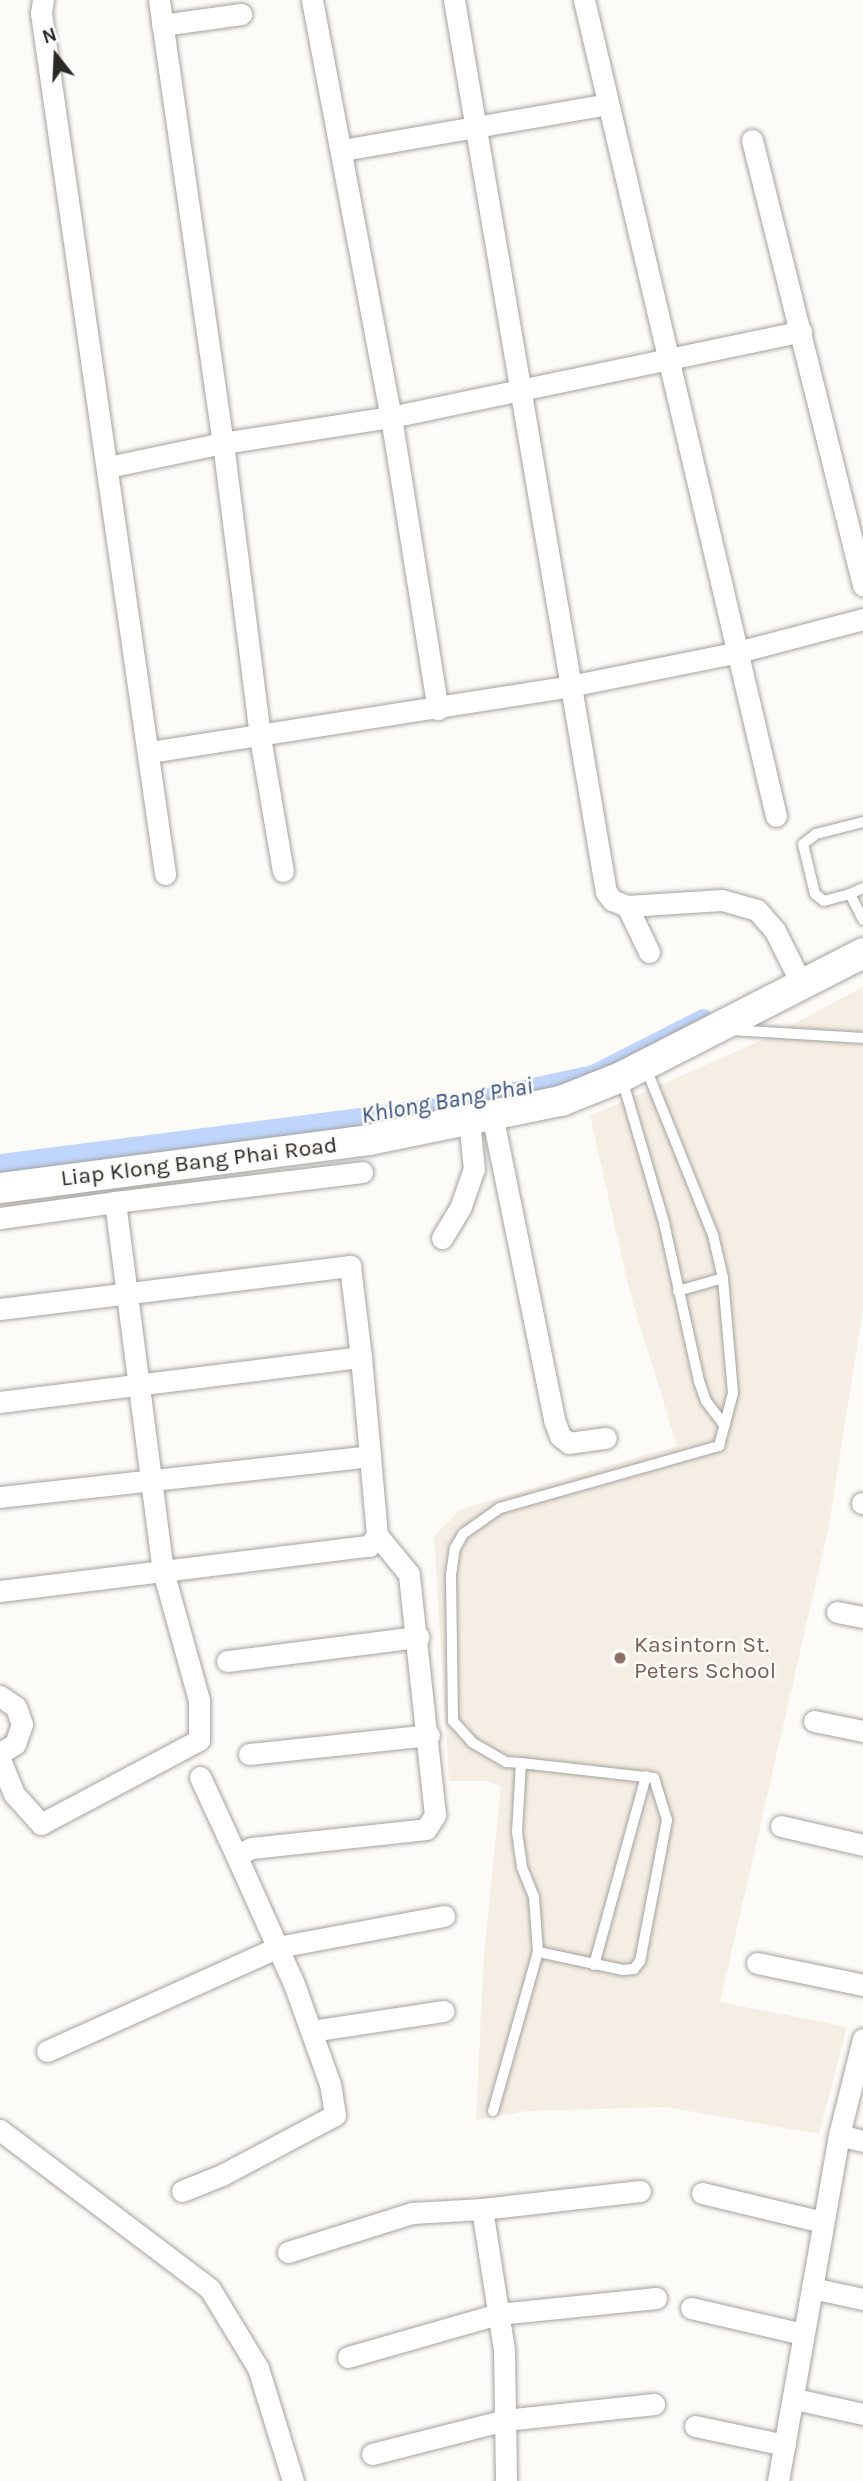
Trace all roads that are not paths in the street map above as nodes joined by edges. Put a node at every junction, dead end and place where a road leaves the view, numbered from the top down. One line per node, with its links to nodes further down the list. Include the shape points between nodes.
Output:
1 (43, 0): 17 (street, via 41,13)
2 (159, 0): 7 (street)
3 (312, 0): 11 (street)
4 (454, 0): 9 (street)
5 (584, 0): 8 (street)
6 (241, 15): 7 (street)
7 (162, 25): 16 (street)
8 (608, 104): 9 (street); 13 (street)
9 (476, 130): 11 (street); 14 (street)
10 (752, 140): 12 (street)
11 (342, 150): 15 (street)
12 (801, 331): 13 (street); 18 (street)
13 (669, 362): 14 (street); 20 (street)
14 (523, 391): 15 (street); 21 (street)
15 (391, 418): 16 (street); 22 (street)
16 (223, 443): 17 (street); 23 (street)
17 (108, 467): 24 (street)
18 (863, 586)
19 (863, 619): 20 (street)
20 (738, 652): 21 (street); 25 (street)
21 (570, 686): 22 (street); 31 (street, via 604,887 612,901)
22 (438, 709): 23 (street)
23 (260, 737): 24 (street); 27 (street)
24 (150, 752): 28 (street)
25 (776, 816)
26 (863, 822): 30 (lane, via 816,834 803,844 811,885 820,900)
27 (283, 871)
28 (164, 874)
29 (863, 888): 30 (lane)
30 (852, 897): 32 (lane)
31 (627, 906): 33 (street); 35 (street, via 741,903 767,918)
32 (863, 920)
33 (649, 952)
34 (863, 953): 35 (street, Liap Klong Bang Phai Road)
35 (799, 980): 36 (street, Liap Klong Bang Phai Road)
36 (712, 1029): 37 (lane); 38 (street, Liap Klong Bang Phai Road)
37 (863, 1038)
38 (633, 1070): 39 (street, Liap Klong Bang Phai Road, via 561,1101); 45 (lane, via 713,1236); 46 (lane)
39 (480, 1117): 41 (street, Liap Klong Bang Phai Road, via 369,1140); 44 (street, via 474,1168 461,1206); 53 (street, via 560,1436 569,1443)
40 (362, 1172): 42 (street)
41 (0, 1188)
42 (115, 1202): 43 (street); 47 (street)
43 (0, 1218)
44 (442, 1238)
45 (723, 1278): 46 (lane); 52 (lane, via 734,1370)
46 (678, 1291): 52 (lane, via 706,1401)
47 (128, 1294): 48 (street); 49 (street, via 350,1266); 50 (street)
48 (0, 1309)
49 (361, 1357): 50 (street); 54 (street)
50 (139, 1384): 51 (street); 55 (street)
51 (0, 1402)
52 (725, 1426): 71 (lane, via 719,1446 711,1450 500,1508 463,1534 455,1548 451,1576 453,1721 472,1742 506,1762)
53 (606, 1438)
54 (370, 1455): 55 (street); 57 (street)
55 (148, 1478): 56 (street); 58 (street)
56 (0, 1497)
57 (377, 1535): 58 (street, via 369,1546); 62 (street, via 409,1574)
58 (163, 1571): 59 (street); 70 (street, via 199,1700 199,1740 41,1824 14,1794)
59 (0, 1591)
60 (837, 1612): 61 (street)
61 (863, 1617)
62 (418, 1636): 63 (street); 67 (street)
63 (227, 1661)
64 (0, 1696): 68 (street, via 16,1707 22,1724 15,1744)
65 (814, 1721): 66 (street)
66 (863, 1731)
67 (429, 1735): 69 (street); 76 (street, via 435,1815 426,1829 252,1848)
68 (0, 1753)
69 (249, 1754)
70 (0, 1760)
71 (520, 1763): 72 (lane); 79 (lane, via 517,1832 522,1867 534,1897)
72 (646, 1776): 81 (lane); 81 (lane, via 657,1782 667,1819 640,1961 634,1969 623,1970)
73 (200, 1777): 76 (street)
74 (781, 1826): 75 (street)
75 (863, 1844)
76 (236, 1855): 78 (street)
77 (444, 1916): 78 (street)
78 (278, 1947): 84 (street); 86 (street)
79 (538, 1952): 81 (lane); 87 (lane)
80 (757, 1963): 82 (street)
81 (594, 1965)
82 (863, 1985)
83 (444, 2011): 84 (street)
84 (311, 2031): 91 (street, via 335,2115)
85 (863, 2039): 89 (street)
86 (47, 2051)
87 (493, 2110)
88 (0, 2130): 111 (street, via 210,2289 258,2368)
89 (839, 2136): 90 (street); 95 (street)
90 (863, 2141)
91 (182, 2191)
92 (640, 2191): 94 (street)
93 (702, 2193): 95 (street)
94 (482, 2209): 96 (street, via 412,2213); 101 (street)
95 (823, 2222): 97 (street)
96 (288, 2252)
97 (812, 2288): 99 (street); 102 (street)
98 (656, 2298): 101 (street)
99 (863, 2299)
100 (691, 2308): 102 (street)
101 (498, 2314): 103 (street); 107 (street)
102 (803, 2334): 104 (street)
103 (348, 2357)
104 (795, 2399): 106 (street); 109 (street)
105 (654, 2404): 107 (street)
106 (863, 2414)
107 (505, 2420): 110 (street); 112 (street)
108 (695, 2426): 109 (street)
109 (785, 2445): 113 (street)
110 (372, 2454)
111 (293, 2481)
112 (506, 2481)
113 (778, 2481)

